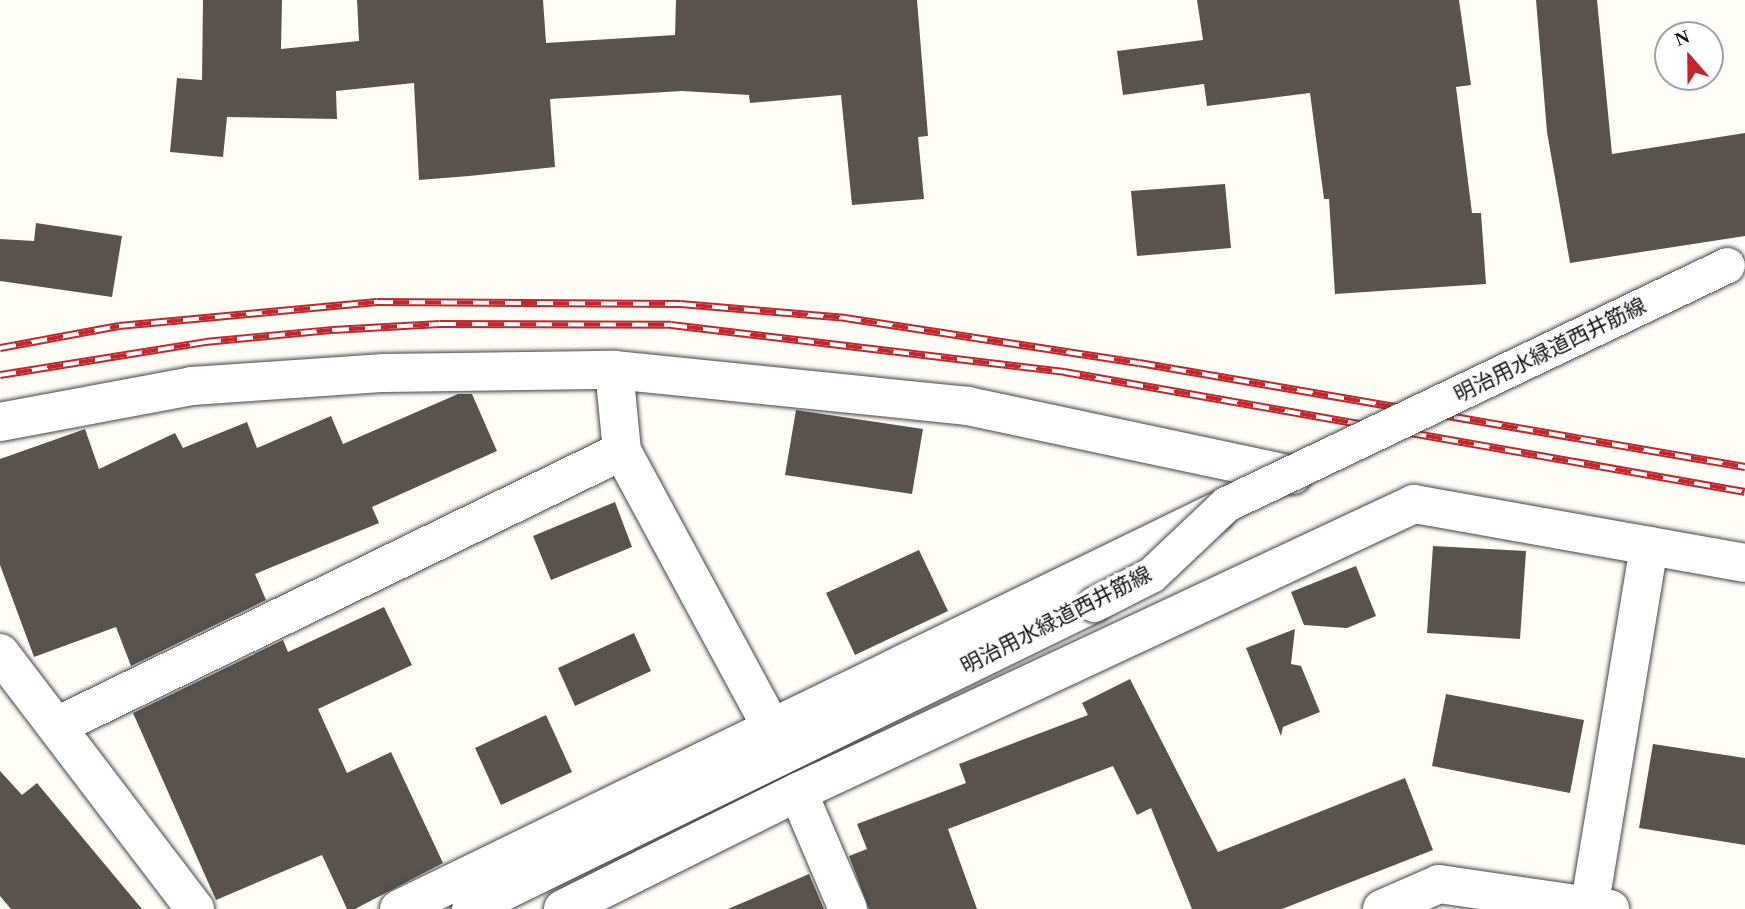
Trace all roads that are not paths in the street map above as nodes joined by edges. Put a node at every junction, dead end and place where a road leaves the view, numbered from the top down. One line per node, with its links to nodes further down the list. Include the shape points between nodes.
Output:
1 (1736, 266): 14 (street, 明治用水緑道西井筋線, bridge, via 1226,505 1151,575)
2 (614, 370): 3 (street, via 385,373 192,386); 4 (street); 8 (street, via 968,406 1293,475)
3 (0, 422)
4 (622, 452): 8 (street); 9 (street)
5 (1649, 546): 6 (street); 10 (street, via 1414,504); 11 (street)
6 (1745, 563)
7 (0, 653): 9 (street)
8 (770, 725): 13 (street)
9 (57, 726): 12 (street)
10 (798, 792): 15 (street); 16 (street)
11 (1596, 908): 17 (street, via 1439,884)
12 (195, 909)
13 (399, 909)
14 (469, 909)
15 (563, 909)
16 (848, 909)
17 (1382, 909)

